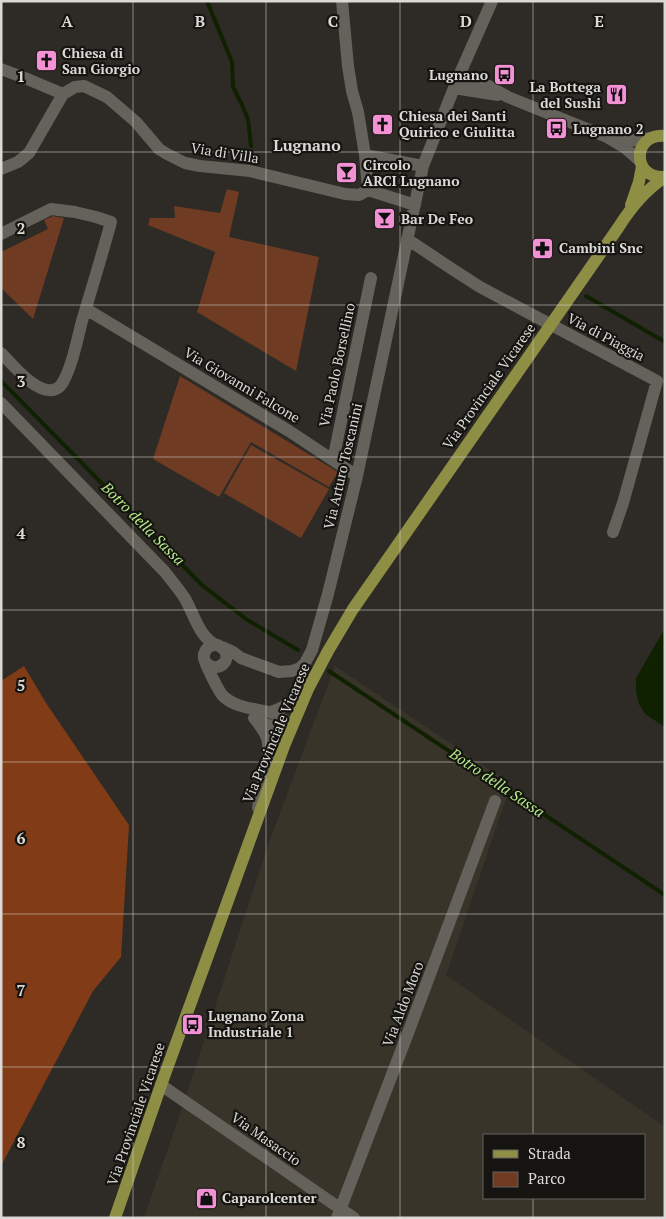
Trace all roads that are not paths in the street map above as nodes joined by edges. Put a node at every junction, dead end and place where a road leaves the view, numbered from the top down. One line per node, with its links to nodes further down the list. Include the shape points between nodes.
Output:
1 (342, 1): 11 (street, via 348,66)
2 (492, 1): 3 (street, Via Arturo Toscanini)
3 (467, 56): 5 (street, Via Arturo Toscanini); 6 (street, via 472,70)
4 (1, 69): 7 (street)
5 (456, 83): 6 (street, via 462,78 470,78); 8 (street); 13 (street, Via Arturo Toscanini)
6 (483, 83): 8 (street)
7 (62, 94): 14 (street, via 28,153 18,162); 16 (street, Via di Villa, via 84,86 107,97 136,122 159,149 185,163 250,171 345,194 359,195)
8 (508, 98): 10 (street)
9 (660, 134): 10 (street, via 629,141); 12 (main road, Via Provinciale Vicarese, via 644,143)
10 (607, 137): 12 (street, via 624,146)
11 (365, 155): 13 (street); 16 (street)
12 (641, 163): 15 (main road, via 650,175); 18 (main road, Via Provinciale Vicarese, via 639,182)
13 (423, 166): 17 (street, Via Arturo Toscanini)
14 (1, 168)
15 (664, 178): 18 (main road, Via Provinciale Vicarese)
16 (368, 190): 17 (street, Via di Villa)
17 (415, 205): 20 (street, Via Arturo Toscanini)
18 (629, 210): 23 (main road, Via Provinciale Vicarese)
19 (1, 234): 22 (street, via 51,209 111,222)
20 (407, 238): 23 (street, Via di Piaggia, via 480,287); 27 (street, Via Arturo Toscanini)
21 (371, 278): 26 (street, Via Paolo Borsellino)
22 (86, 309): 24 (street, via 67,373 58,388 42,389); 26 (street, Via Giovanni Falcone)
23 (550, 325): 28 (street, Via di Piaggia, via 657,381); 31 (main road, Via Provinciale Vicarese, via 353,608)
24 (1, 354)
25 (1, 403): 29 (street, via 165,572 184,597)
26 (333, 460): 27 (street, Via Giovanni Falcone)
27 (357, 476): 33 (street, Via Arturo Toscanini, via 316,638 305,663 296,670 279,672)
28 (613, 532)
29 (200, 630): 30 (street, Via Arturo Toscanini); 32 (street)
30 (219, 646): 32 (street, via 209,647); 33 (street, Via Arturo Toscanini); 34 (street, via 226,655)
31 (328, 651): 37 (street, via 294,700); 39 (main road, Via Provinciale Vicarese)
32 (205, 658): 34 (street, via 212,667); 35 (street)
33 (241, 658): 34 (street)
34 (222, 665): 35 (street)
35 (216, 685): 36 (street, via 220,693)
36 (235, 703): 37 (street); 38 (street)
37 (270, 712): 39 (street)
38 (254, 718): 39 (street, via 280,728); 41 (street, via 263,729 268,749)
39 (292, 726): 41 (main road, Via Provinciale Vicarese)
40 (495, 801): 43 (street, Via Aldo Moro)
41 (256, 822): 42 (main road, Via Provinciale Vicarese)
42 (161, 1085): 43 (street, Via Masaccio); 44 (main road, Via Provinciale Vicarese)
43 (339, 1213): 45 (street, Via Masaccio)
44 (115, 1218)
45 (354, 1218)

